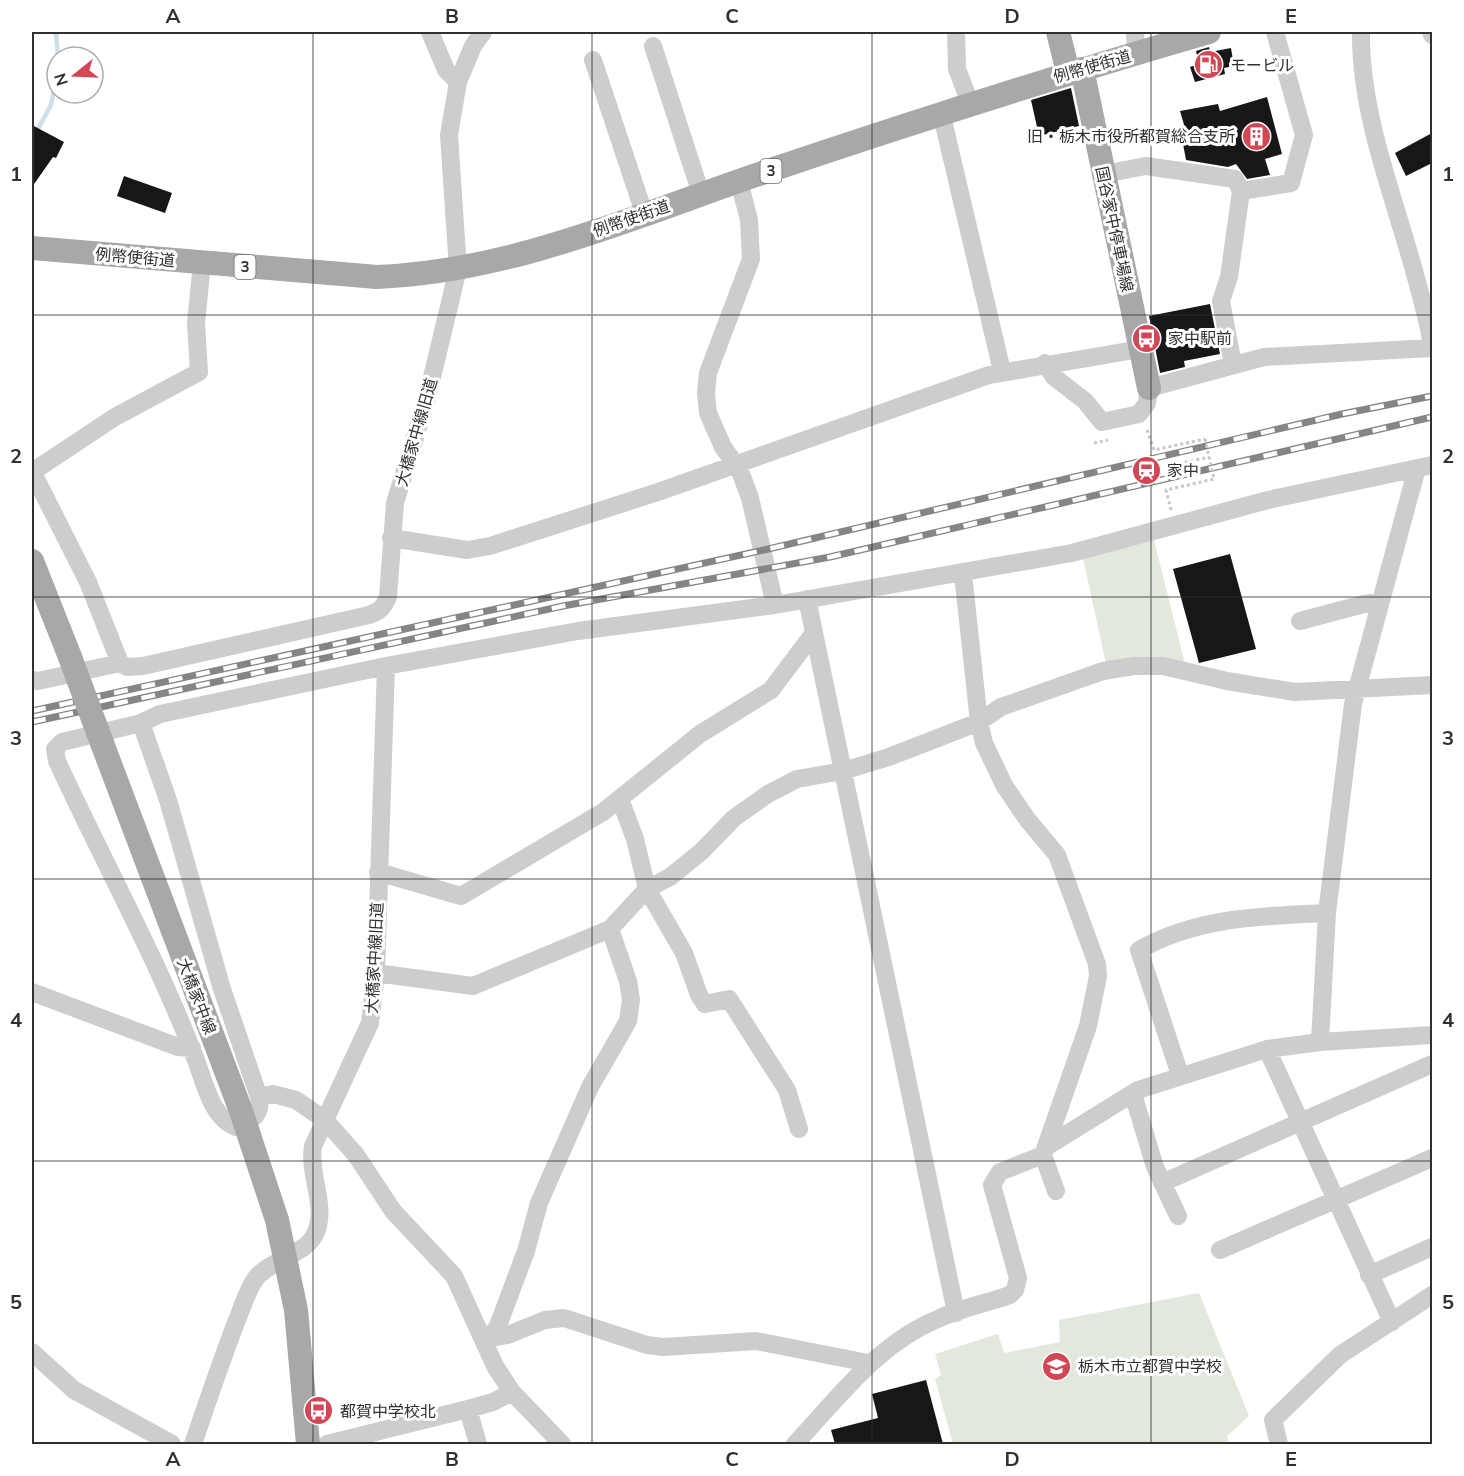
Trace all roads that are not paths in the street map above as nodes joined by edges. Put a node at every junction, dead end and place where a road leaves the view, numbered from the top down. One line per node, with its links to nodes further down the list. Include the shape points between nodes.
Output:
1 (430, 32): 12 (street, via 446,70)
2 (483, 32): 12 (street, 大橋家中線旧道)
3 (956, 32): 13 (street, via 957,69)
4 (1058, 32): 11 (main road, 国谷家中停車場線)
5 (1209, 32): 8 (main road, 例幣使街道 / 3)
6 (1275, 32): 17 (street, via 1304,135 1291,183)
7 (1361, 32): 23 (street, via 1373,125 1407,240)
8 (1136, 42): 11 (main road, 例幣使街道 / 3)
9 (653, 46): 18 (street)
10 (593, 60): 19 (street)
11 (1075, 71): 13 (main road, 例幣使街道 / 3); 15 (main road, 国谷家中停車場線)
12 (458, 82): 22 (street, 大橋家中線旧道, via 449,135)
13 (970, 103): 14 (main road, 例幣使街道 / 3)
14 (941, 112): 16 (main road, 例幣使街道 / 3); 27 (street)
15 (1104, 174): 17 (street, via 1146,166 1220,175 1235,179); 24 (main road, 国谷家中停車場線)
16 (739, 181): 18 (main road, 例幣使街道 / 3); 29 (street, via 751,259 708,373 706,393 708,412 723,447)
17 (1241, 191): 26 (street, via 1229,277 1221,301)
18 (701, 194): 19 (main road, 例幣使街道 / 3)
19 (644, 213): 22 (main road, 例幣使街道 / 3, via 549,245)
20 (32, 248): 21 (main road, 例幣使街道 / 3)
21 (202, 263): 22 (main road, 例幣使街道 / 3, via 377,277); 31 (street, via 196,324 199,372 115,417)
22 (458, 269): 32 (street, 大橋家中線旧道, via 427,398 395,503)
23 (1432, 348): 26 (street, via 1264,357)
24 (1140, 349): 25 (street); 28 (main road, 国谷家中停車場線)
25 (1045, 363): 27 (street); 28 (street, via 1054,377 1085,401 1102,422 1139,414 1147,403)
26 (1233, 365): 28 (street)
27 (1002, 371): 29 (street)
28 (1149, 388)
29 (736, 465): 32 (street, via 478,549); 36 (street, via 750,498)
30 (1425, 466): 34 (street, via 1268,500 1072,553); 37 (street)
31 (32, 471): 40 (street, via 88,582)
32 (391, 538): 40 (street, 大橋家中線旧道, via 388,597 381,610 143,666 127,667)
33 (32, 561): 65 (main road, 大橋家中線, bridge)
34 (963, 573): 35 (street); 45 (street)
35 (807, 599): 36 (street); 39 (street)
36 (775, 605): 41 (street, via 578,631)
37 (1378, 608): 38 (street, via 1364,604); 44 (street)
38 (1299, 621)
39 (814, 633): 47 (street); 48 (street, via 771,690 700,734)
40 (120, 663): 42 (street)
41 (386, 666): 46 (street, via 160,714); 49 (street, 大橋家中線旧道)
42 (32, 680)
43 (1432, 685): 44 (street)
44 (1356, 687): 45 (street, via 1295,692 1163,666 1134,666 1103,671 1001,707); 51 (street)
45 (979, 722): 47 (street); 67 (street, via 984,743 1004,785 1057,855 1097,964 1088,1026)
46 (141, 723): 57 (street, via 62,742 55,749 57,761); 62 (street)
47 (843, 771): 50 (street, via 797,779 768,794 734,818 669,877); 78 (street)
48 (620, 799): 49 (street, via 461,896); 50 (street, via 635,838)
49 (378, 872): 53 (street, 大橋家中線旧道)
50 (647, 889): 52 (street); 66 (street, via 684,952 699,995 705,1004 729,999 787,1090)
51 (1327, 913): 56 (street); 60 (street, via 1207,922 1165,935 1139,950)
52 (610, 929): 53 (street, via 473,986); 80 (street, via 628,981 628,1021 590,1086 539,1203 498,1326)
53 (376, 973): 63 (street, 大橋家中線旧道, via 370,1023)
54 (32, 992): 57 (street, via 178,1047)
55 (1432, 1035): 56 (street)
56 (1320, 1042): 58 (street)
57 (192, 1048): 65 (street, via 221,1118 236,1127)
58 (1267, 1048): 60 (street); 64 (street)
59 (1432, 1064): 64 (street)
60 (1180, 1075): 61 (street)
61 (1133, 1094): 67 (street); 69 (street)
62 (259, 1097): 63 (street, via 287,1097); 65 (street, via 261,1107 257,1115)
63 (325, 1120): 75 (street, 大橋家中線旧道, via 311,1157 319,1209 316,1234); 80 (street, via 365,1166 393,1211 450,1270)
64 (1299, 1122): 69 (street); 71 (street)
65 (245, 1124): 75 (main road, 大橋家中線)
66 (799, 1129)
67 (1045, 1151): 70 (street); 78 (street, via 1000,1172 992,1185 1018,1278 1016,1290)
68 (1432, 1158): 71 (street)
69 (1162, 1183): 72 (street)
70 (1056, 1191)
71 (1336, 1201): 74 (street); 76 (street)
72 (1178, 1216)
73 (1432, 1246): 76 (street)
74 (1220, 1250)
75 (286, 1257): 86 (street, 大橋家中線旧道, via 261,1272 248,1294); 87 (main road, 大橋家中線, via 300,1344)
76 (1369, 1275): 79 (street)
77 (1432, 1295): 79 (street)
78 (956, 1313): 82 (street, via 915,1330)
79 (1392, 1322): 92 (street, via 1340,1355 1273,1420)
80 (487, 1337): 82 (street, via 508,1335 545,1320 564,1318 647,1345 756,1341); 83 (street, via 495,1366)
81 (36, 1364): 85 (street, via 74,1390)
82 (868, 1364): 91 (street)
83 (512, 1392): 84 (street); 90 (street)
84 (468, 1409): 88 (street); 89 (street)
85 (172, 1444)
86 (193, 1444)
87 (308, 1444)
88 (327, 1444)
89 (478, 1444)
90 (562, 1444)
91 (795, 1444)
92 (1279, 1444)

